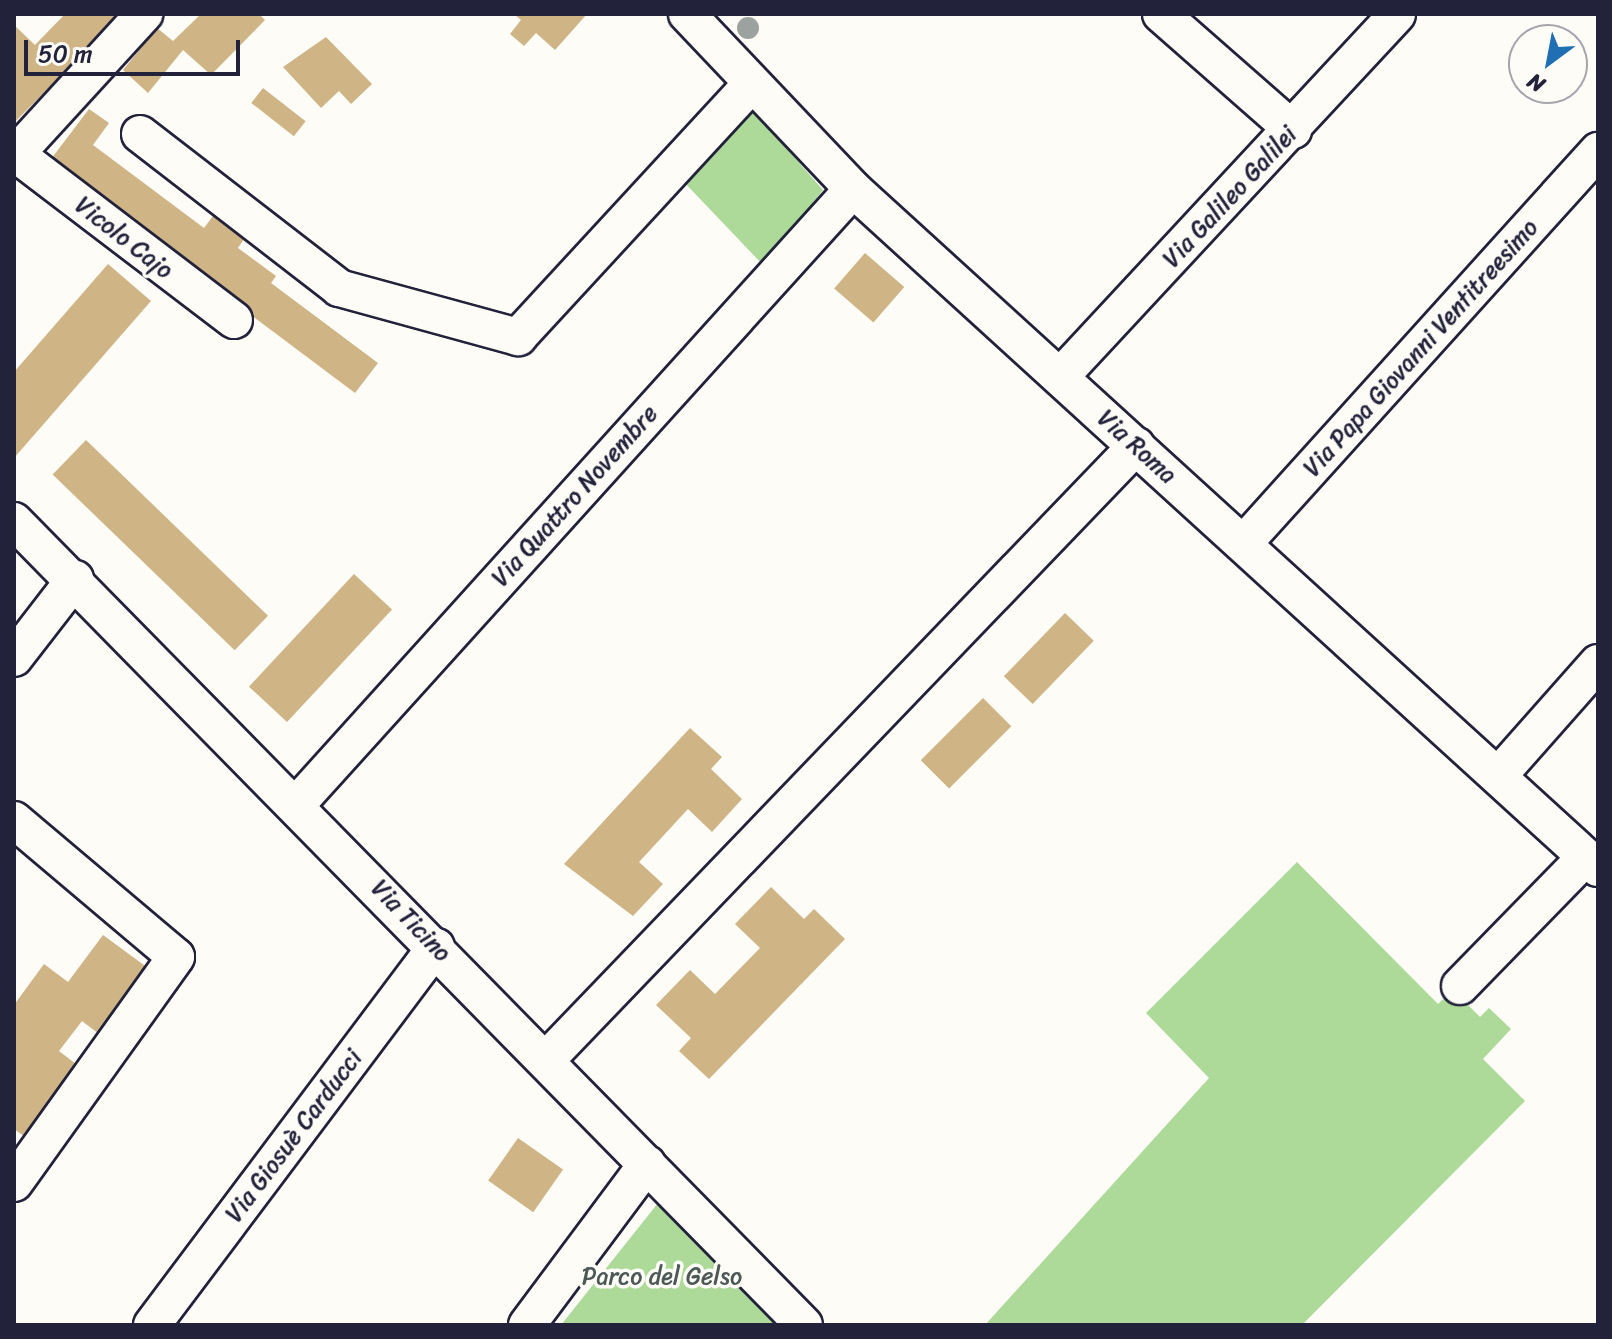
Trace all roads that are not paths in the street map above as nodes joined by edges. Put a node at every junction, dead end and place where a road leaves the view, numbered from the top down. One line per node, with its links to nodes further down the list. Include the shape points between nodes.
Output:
1 (144, 14): 9 (street)
2 (687, 14): 5 (street, Via Roma)
3 (1161, 14): 6 (street)
4 (1397, 14): 6 (street, Via Galileo Galilei)
5 (752, 83): 7 (street, via 518,337 339,288); 10 (street, Via Roma)
6 (1293, 130): 12 (street, Via Galileo Galilei)
7 (140, 134)
8 (1598, 151): 15 (street, Via Papa Giovanni Ventitreesimo)
9 (15, 155): 11 (street, Vicolo Cajo)
10 (853, 189): 12 (street, Via Roma); 20 (street, Via Quattro Novembre)
11 (234, 320)
12 (1060, 377): 13 (street, Via Roma)
13 (1136, 446): 15 (street, Via Roma); 25 (street)
14 (14, 521): 16 (street, Via Ticino)
15 (1243, 544): 19 (street, Via Roma)
16 (75, 579): 17 (street); 20 (street, Via Ticino)
17 (14, 658)
18 (1598, 663): 19 (street)
19 (1498, 776): 22 (street, Via Roma)
20 (297, 804): 23 (street, Via Ticino)
21 (14, 820): 27 (street, via 94,880 176,957)
22 (1592, 862): 24 (street)
23 (436, 947): 25 (street, Via Ticino); 28 (street, Via Giosuè Carducci)
24 (1460, 986)
25 (546, 1060): 26 (street, Via Ticino)
26 (647, 1164): 29 (street); 30 (street, Via Ticino)
27 (14, 1183)
28 (152, 1325)
29 (527, 1325)
30 (804, 1325)

